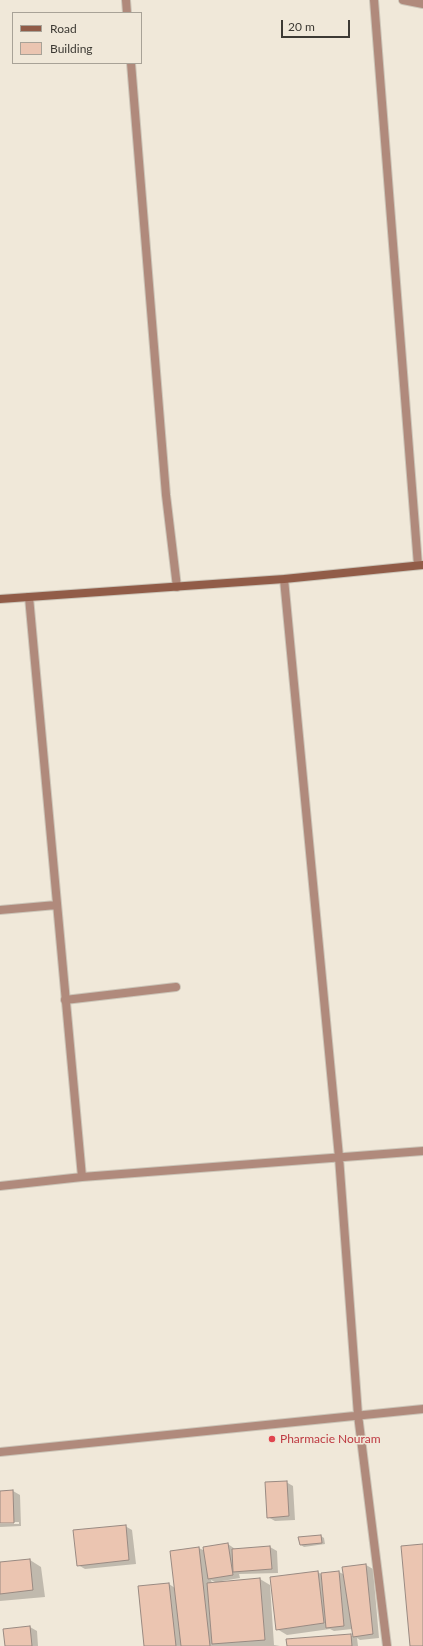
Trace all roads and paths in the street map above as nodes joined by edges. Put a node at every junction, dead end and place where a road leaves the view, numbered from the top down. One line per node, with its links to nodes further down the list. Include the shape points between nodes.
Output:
1 (126, 0): 5 (street)
2 (374, 0): 7 (street)
3 (403, 0): 4 (street)
4 (423, 4)
5 (127, 12)
6 (131, 64): 9 (street, via 166,495)
7 (421, 565): 8 (street)
8 (284, 579): 9 (street); 17 (street)
9 (177, 587): 10 (street)
10 (29, 597): 11 (street); 12 (street)
11 (0, 599)
12 (56, 905): 13 (street); 15 (street)
13 (0, 910)
14 (176, 987): 15 (street)
15 (65, 1000): 18 (street)
16 (423, 1151): 17 (street)
17 (339, 1157): 18 (street); 21 (street)
18 (82, 1177): 19 (street)
19 (0, 1186)
20 (423, 1409): 21 (street)
21 (358, 1415): 22 (street); 23 (street)
22 (0, 1452)
23 (387, 1646)

